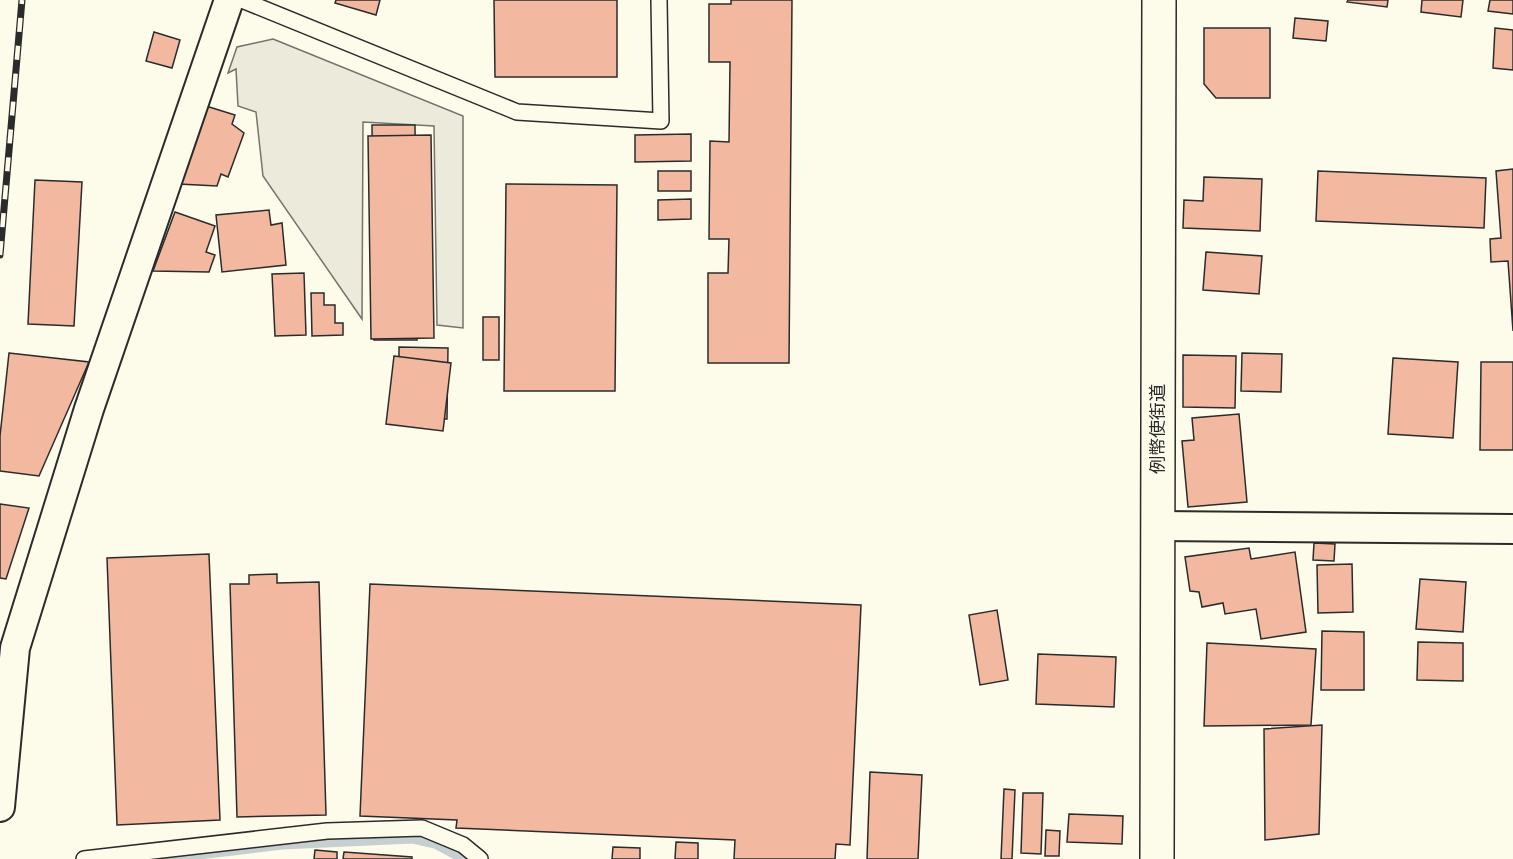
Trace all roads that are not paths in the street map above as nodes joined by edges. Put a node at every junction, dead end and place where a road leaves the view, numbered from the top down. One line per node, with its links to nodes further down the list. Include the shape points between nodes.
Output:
1 (229, 0): 7 (street, via 89,409 15,648)
2 (242, 0): 3 (lane, via 517,112 661,121)
3 (659, 0)
4 (1159, 0): 5 (main road, 例幣使街道)
5 (1158, 526): 6 (street); 10 (main road, 例幣使街道)
6 (1513, 529)
7 (0, 807)
8 (84, 859): 9 (lane, via 327,831 422,828 464,845)
9 (480, 859)
10 (1157, 859)

